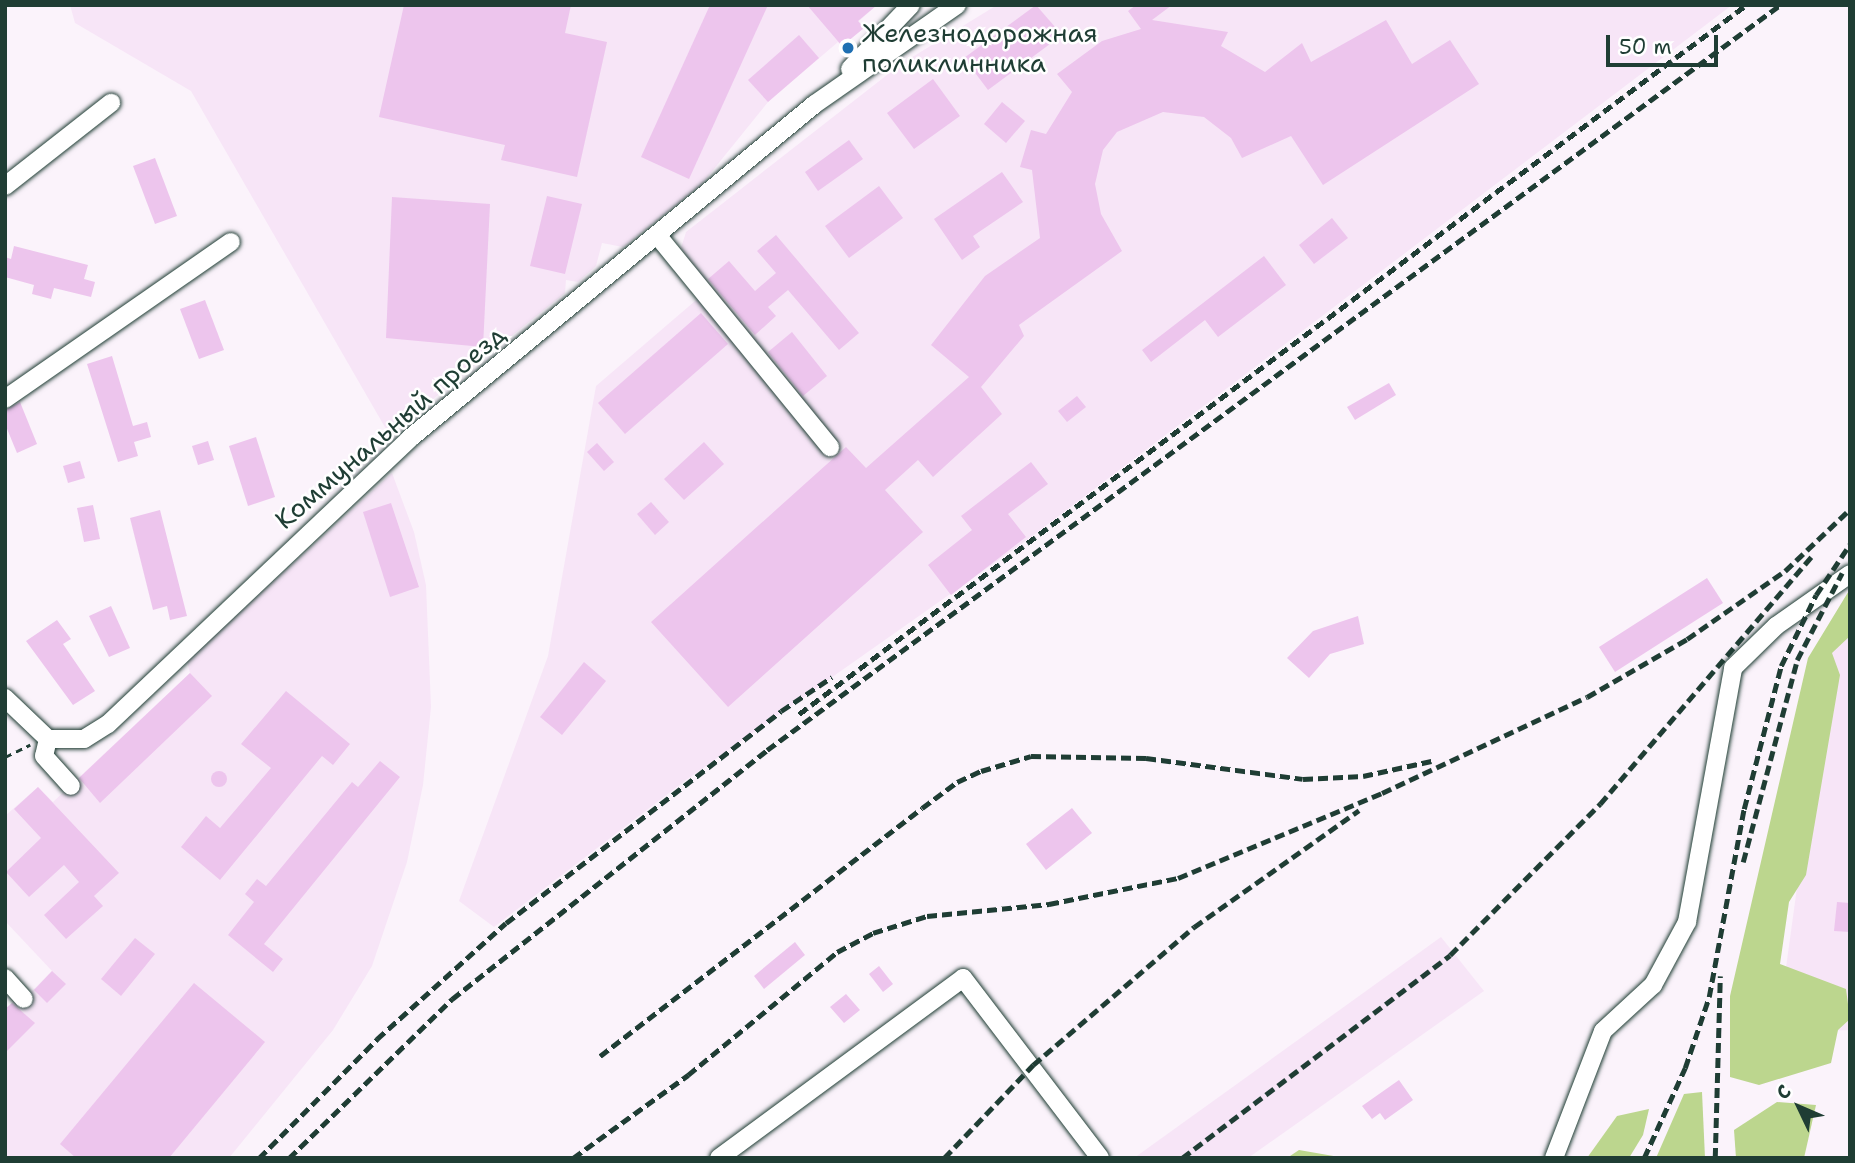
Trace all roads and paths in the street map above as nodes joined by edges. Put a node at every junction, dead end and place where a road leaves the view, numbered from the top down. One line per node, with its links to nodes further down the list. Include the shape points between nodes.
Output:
1 (911, 5): 4 (street)
2 (957, 5): 4 (street)
3 (111, 103): 5 (street)
4 (815, 104): 6 (street, Коммунальный проезд)
5 (5, 186)
6 (657, 235): 9 (street); 12 (street, Коммунальный проезд, via 409,439 108,724 84,739)
7 (232, 242): 8 (street)
8 (5, 399)
9 (830, 447)
10 (1850, 574): 19 (street, via 1776,626 1733,668 1687,922 1653,985 1603,1031)
11 (5, 698): 12 (street)
12 (44, 737): 13 (path); 14 (street, via 44,757)
13 (5, 757)
14 (71, 786)
15 (5, 978): 16 (street)
16 (24, 999)
17 (719, 1158): 18 (street, via 963,978)
18 (1100, 1158)
19 (1554, 1158)

